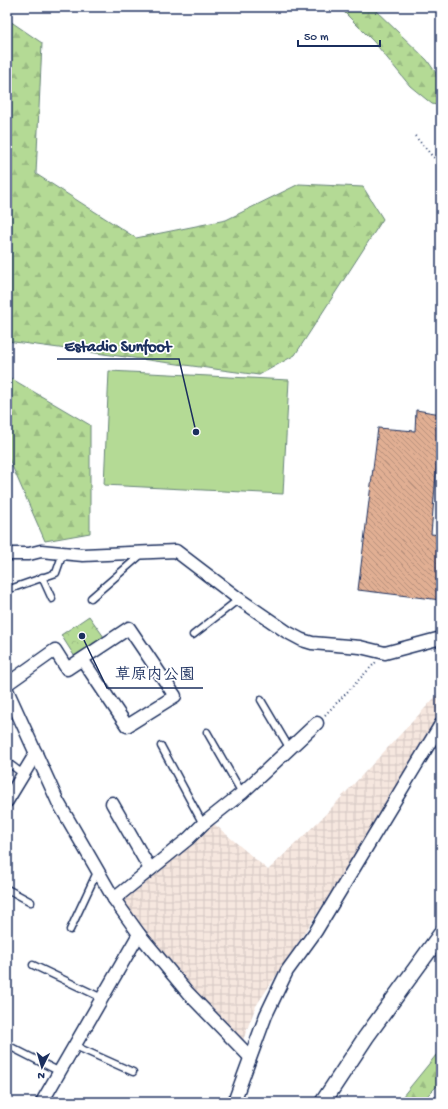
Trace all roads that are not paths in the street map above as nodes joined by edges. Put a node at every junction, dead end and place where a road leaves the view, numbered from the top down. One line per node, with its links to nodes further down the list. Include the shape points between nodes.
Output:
1 (144, 552): 2 (street, via 83,555); 6 (lane); 8 (street, via 176,551)
2 (63, 553): 3 (street, via 41,551); 4 (lane, via 56,573)
3 (7, 554)
4 (42, 577): 5 (lane); 7 (lane)
5 (7, 590)
6 (91, 598)
7 (52, 599)
8 (239, 599): 9 (lane); 10 (street, via 287,632 312,643 360,647 385,653)
9 (193, 635)
10 (441, 638)
11 (82, 659): 11 (street, via 127,726 175,696 129,628); 12 (street, via 67,669 55,650)
12 (7, 684)
13 (7, 690): 15 (street)
14 (261, 700): 20 (lane)
15 (10, 706): 21 (street)
16 (317, 723): 20 (street)
17 (441, 724): 40 (street, via 316,931 287,971)
18 (207, 732): 24 (lane)
19 (161, 746): 27 (lane)
20 (290, 749): 24 (street)
21 (36, 753): 23 (street); 28 (street, via 58,802)
22 (7, 762): 23 (lane)
23 (23, 774): 25 (street)
24 (242, 793): 27 (street)
25 (7, 801)
26 (112, 803): 29 (street)
27 (203, 824): 29 (street)
28 (98, 870): 31 (street); 33 (lane)
29 (150, 870): 31 (street)
30 (7, 889): 32 (lane)
31 (114, 899): 34 (street)
32 (31, 902)
33 (70, 930)
34 (139, 934): 37 (street); 40 (street, via 188,993)
35 (441, 934): 45 (street, via 366,1037)
36 (34, 965): 37 (lane)
37 (102, 998): 39 (street)
38 (7, 1045): 41 (lane)
39 (75, 1046): 41 (street); 42 (lane)
40 (250, 1057): 44 (street)
41 (60, 1072): 43 (street)
42 (133, 1072)
43 (42, 1102)
44 (234, 1102)
45 (323, 1102)

